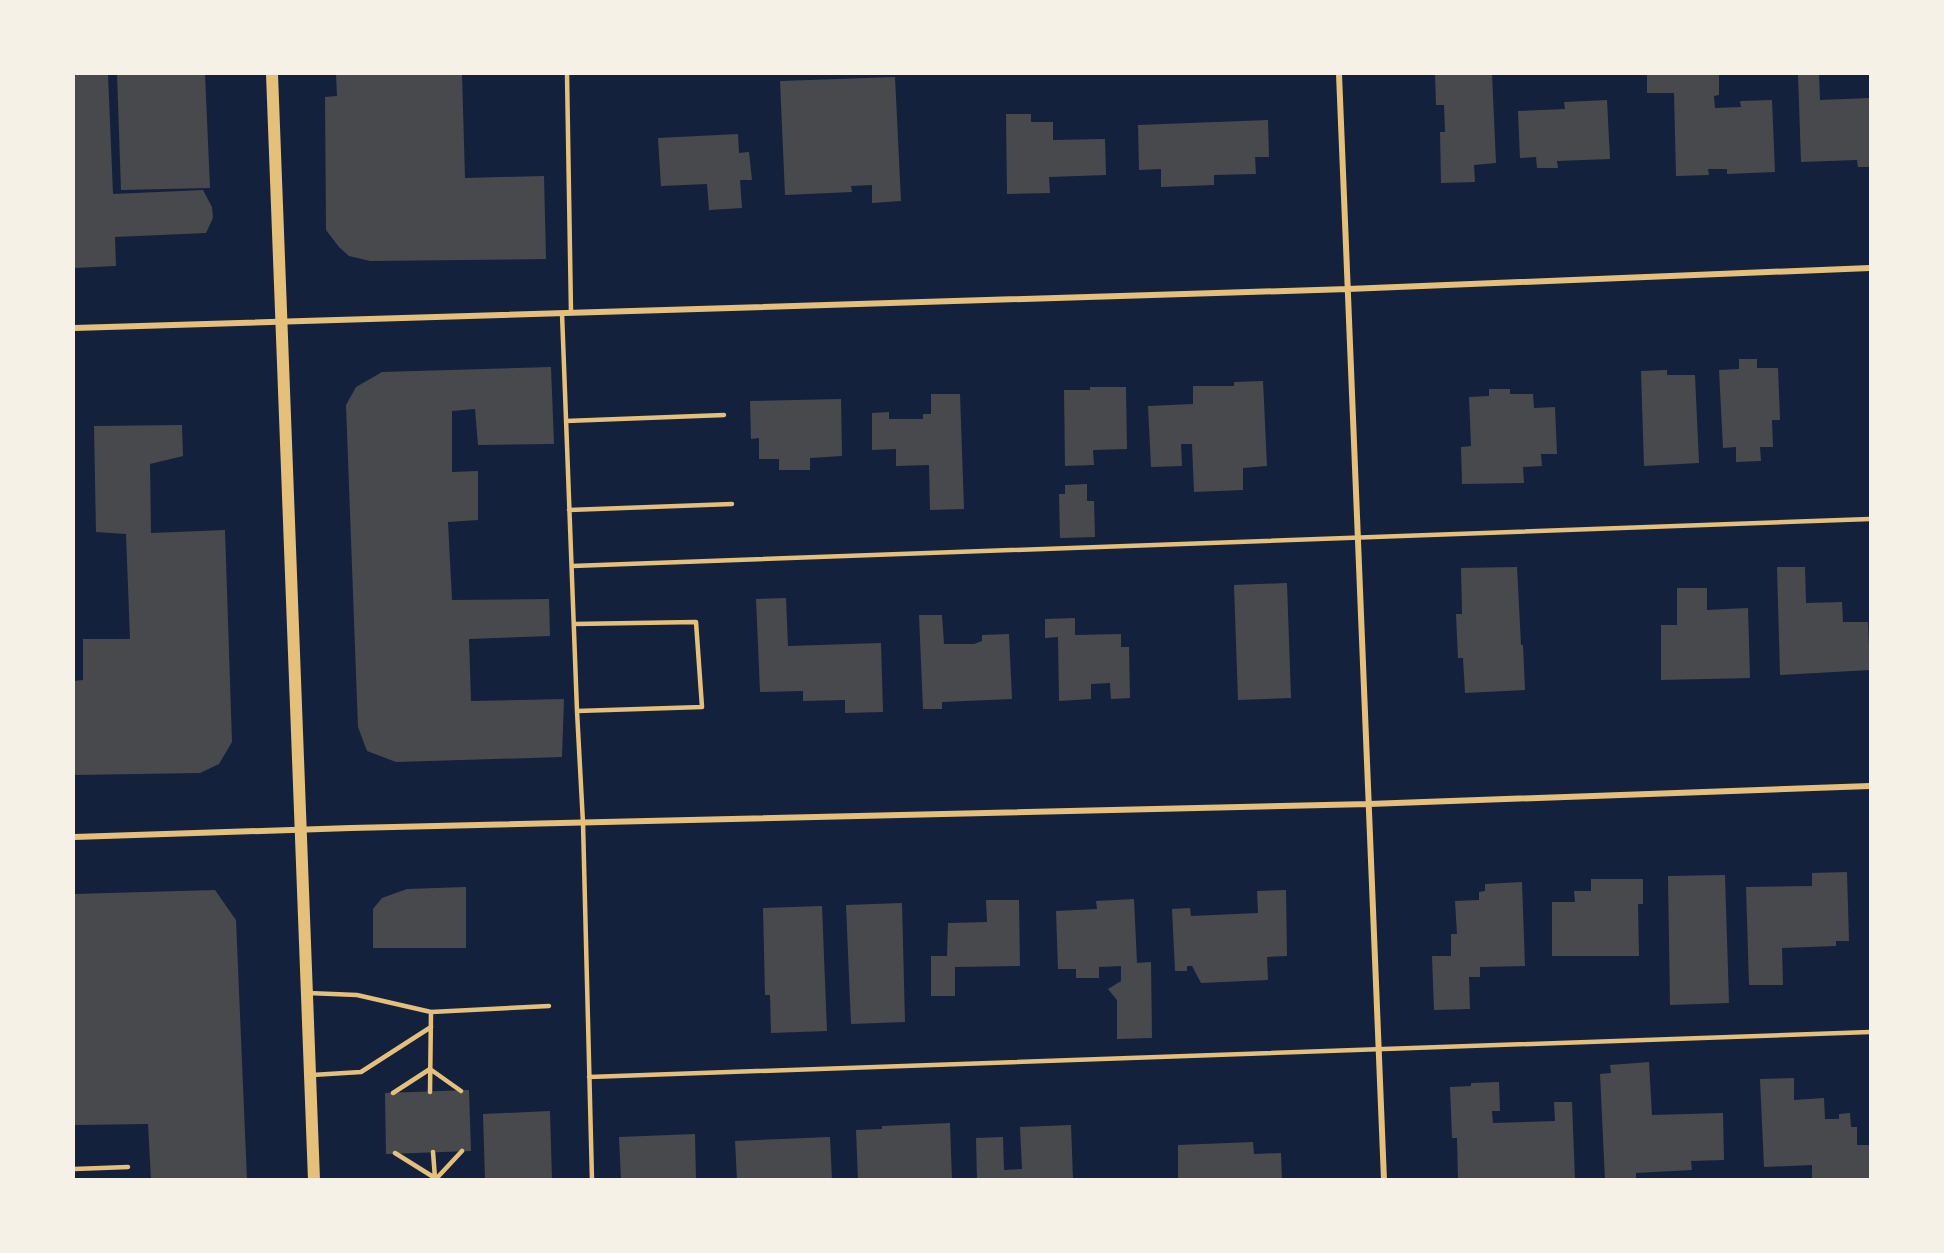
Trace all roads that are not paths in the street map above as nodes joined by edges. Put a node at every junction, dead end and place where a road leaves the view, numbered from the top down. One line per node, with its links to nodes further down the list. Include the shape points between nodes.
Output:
1 (272, 74): 8 (main road)
2 (567, 74): 6 (lane)
3 (1339, 74): 5 (street)
4 (1870, 268): 5 (street)
5 (1348, 289): 6 (street); 15 (street)
6 (571, 312): 7 (street)
7 (562, 313): 8 (street); 11 (lane)
8 (281, 321): 9 (street); 22 (main road)
9 (74, 328)
10 (724, 415): 11 (lane)
11 (566, 421): 13 (lane)
12 (732, 504): 13 (lane)
13 (569, 510): 16 (lane)
14 (1870, 519): 15 (lane)
15 (1358, 537): 16 (lane); 20 (street)
16 (572, 566): 17 (lane)
17 (574, 624): 18 (lane); 18 (lane, via 696,622 702,707)
18 (577, 711): 21 (lane)
19 (1870, 786): 20 (street)
20 (1369, 804): 21 (street); 29 (street)
21 (583, 823): 22 (street); 32 (lane)
22 (300, 830): 23 (street); 24 (main road)
23 (74, 837)
24 (307, 993): 26 (lane, via 357,995); 31 (main road)
25 (549, 1006): 26 (lane)
26 (432, 1012): 27 (lane)
27 (431, 1027): 30 (lane); 31 (lane, via 361,1072)
28 (1870, 1032): 29 (lane)
29 (1379, 1049): 32 (lane); 44 (street)
30 (430, 1069): 33 (lane); 34 (lane); 35 (lane)
31 (310, 1075): 41 (main road)
32 (589, 1077): 43 (lane)
33 (461, 1091)
34 (430, 1092)
35 (393, 1093)
36 (462, 1151): 42 (lane)
37 (433, 1152): 42 (lane)
38 (395, 1153): 42 (lane)
39 (128, 1167): 40 (lane)
40 (74, 1169)
41 (314, 1179)
42 (435, 1179)
43 (592, 1179)
44 (1384, 1179)

